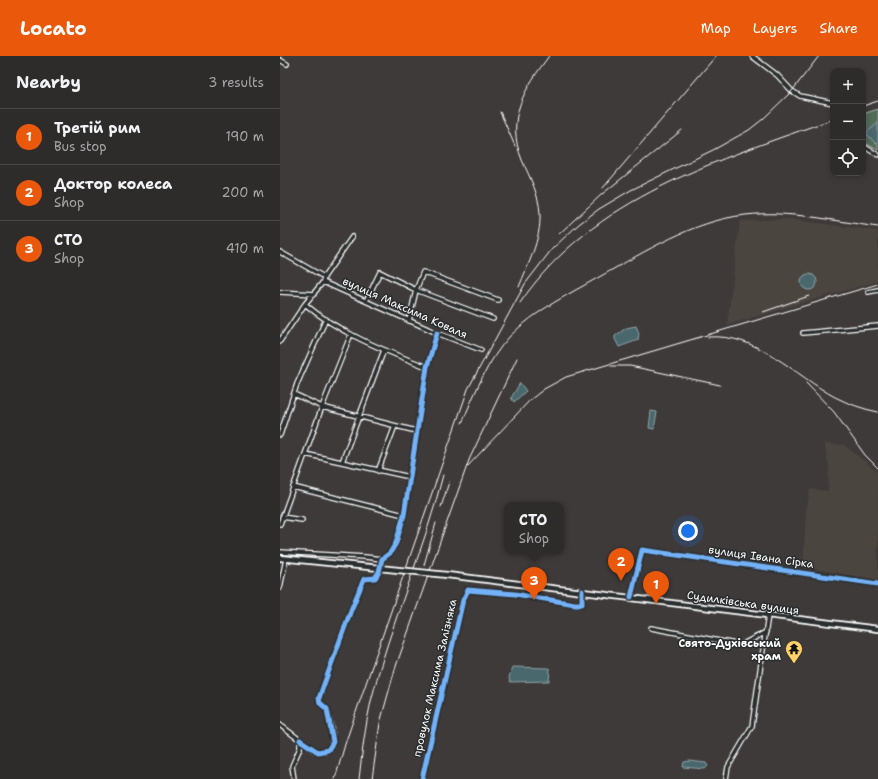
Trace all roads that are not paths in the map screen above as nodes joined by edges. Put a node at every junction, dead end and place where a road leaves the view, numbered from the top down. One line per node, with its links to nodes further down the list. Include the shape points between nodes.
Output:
1 (752, 56): 4 (street, via 800,96)
2 (280, 60): 3 (street)
3 (287, 64)
4 (830, 102)
5 (866, 148): 6 (street)
6 (878, 155)
7 (352, 237): 9 (street)
8 (280, 252): 9 (street)
9 (324, 277): 10 (street)
10 (323, 282): 15 (street); 17 (street, вулиця Максима Коваля)
11 (416, 290): 16 (street, via 423,272); 17 (street, via 380,273); 19 (street); 21 (street)
12 (878, 290): 14 (street)
13 (280, 292): 15 (street)
14 (868, 292)
15 (314, 294): 18 (street)
16 (498, 300)
17 (366, 301): 21 (street, вулиця Максима Коваля)
18 (305, 304): 20 (street); 26 (street)
19 (493, 318)
20 (326, 319): 25 (street); 30 (street)
21 (409, 321): 24 (street, вулиця Максима Коваля)
22 (878, 326): 23 (street)
23 (804, 332)
24 (437, 333): 28 (street, вулиця Максима Коваля); 29 (street)
25 (351, 334): 27 (street); 31 (street)
26 (280, 341)
27 (384, 350): 29 (street); 32 (street)
28 (481, 350)
29 (427, 367): 34 (street)
30 (294, 394): 31 (street); 35 (street)
31 (322, 407): 32 (street); 36 (street)
32 (359, 416): 33 (street); 37 (street)
33 (395, 426): 34 (street); 38 (street)
34 (416, 431): 39 (street)
35 (280, 435)
36 (305, 454): 37 (street); 40 (street)
37 (342, 462): 38 (street)
38 (378, 470): 39 (street)
39 (410, 477): 41 (street)
40 (293, 487): 41 (street); 42 (street)
41 (404, 515): 48 (street, via 396,542 390,553)
42 (282, 517): 43 (street); 44 (street)
43 (302, 520)
44 (280, 524)
45 (280, 552): 48 (street)
46 (280, 558): 47 (main road)
47 (286, 559): 50 (street); 51 (main road, Судилківська вулиця, bridge)
48 (382, 559): 58 (street, via 375,578 364,578 319,698 320,704 327,708 333,735 332,745 325,752 318,752)
49 (878, 584): 52 (street, вулиця Івана Сірка, via 642,550)
50 (280, 588)
51 (582, 591): 52 (main road, Судилківська вулиця); 60 (street, провулок Максима Залізняка, via 582,604 575,604 515,594 468,590 463,600)
52 (631, 597): 53 (main road, Судилківська вулиця)
53 (768, 615): 55 (main road, Судилківська вулиця); 56 (street)
54 (651, 628): 56 (street, via 741,645)
55 (878, 629)
56 (766, 632): 61 (street, via 752,726 728,767)
57 (280, 725): 58 (street)
58 (300, 740): 59 (street, via 300,748 292,766)
59 (294, 779)
60 (422, 779)
61 (726, 779)

